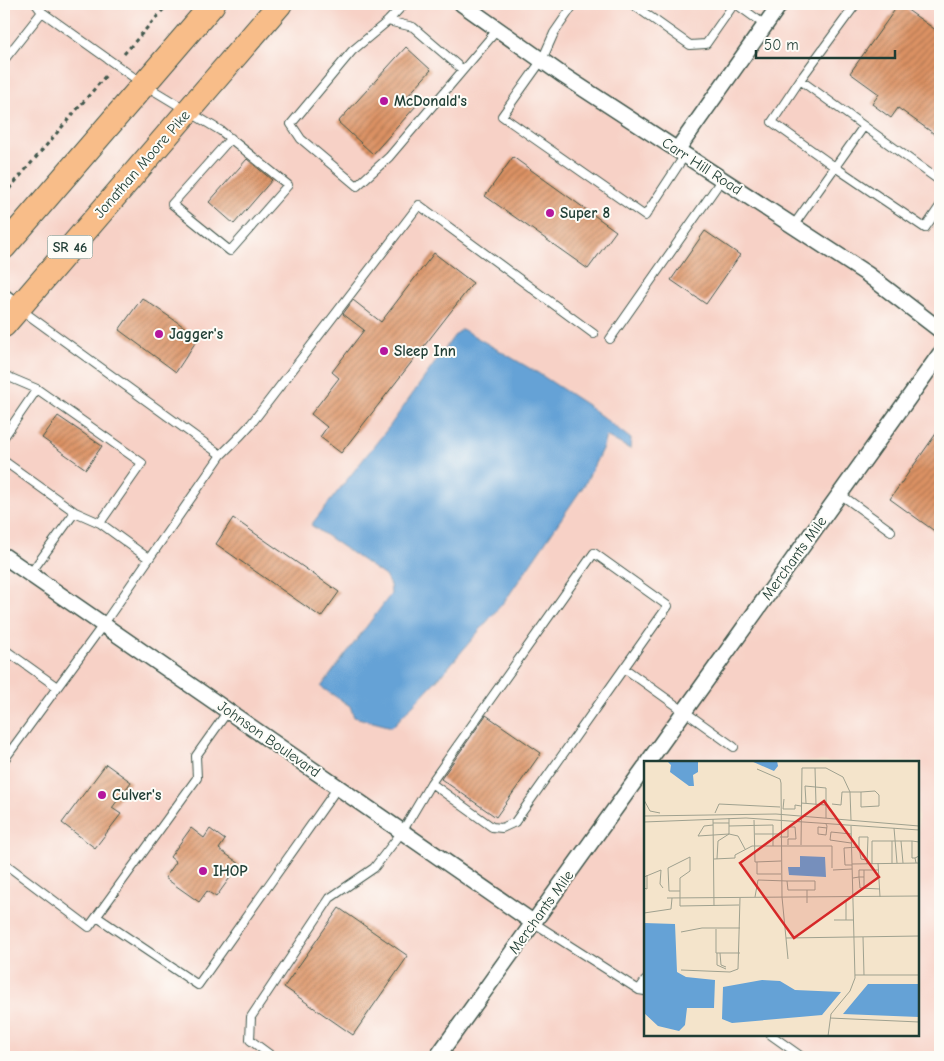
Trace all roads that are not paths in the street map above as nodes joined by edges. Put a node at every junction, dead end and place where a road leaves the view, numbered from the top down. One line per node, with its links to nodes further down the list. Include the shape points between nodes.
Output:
1 (36, 4): 11 (lane)
2 (213, 4): 19 (highway)
3 (280, 4): 20 (highway, Jonathan Moore Pike / SR 46)
4 (404, 4): 12 (lane)
5 (462, 4): 14 (street, Carr Hill Road)
6 (574, 4): 16 (lane, via 554,33)
7 (632, 4): 8 (lane, via 690,45 706,44)
8 (735, 4): 13 (lane)
9 (780, 4): 13 (street)
10 (856, 4): 18 (lane)
11 (42, 12): 15 (lane); 19 (lane)
12 (388, 21): 17 (lane, via 413,27); 17 (lane, via 352,51 291,124 302,139 357,186 388,158)
13 (765, 25): 23 (street)
14 (498, 29): 16 (street, Carr Hill Road); 17 (lane)
15 (4, 60)
16 (542, 60): 23 (street, Carr Hill Road); 23 (lane, via 502,116 645,216)
17 (463, 70)
18 (800, 80): 21 (lane); 24 (lane, via 772,122)
19 (143, 84): 20 (lane); 29 (highway)
20 (187, 111): 22 (lane); 30 (highway, Jonathan Moore Pike / SR 46)
21 (864, 126): 24 (lane); 26 (lane)
22 (230, 138): 22 (lane, via 288,185 230,251 172,204)
23 (681, 153): 25 (street, Carr Hill Road)
24 (835, 167): 27 (lane, via 925,228); 28 (lane)
25 (722, 179): 28 (street, Carr Hill Road); 33 (lane)
26 (940, 181)
27 (940, 206)
28 (793, 226): 31 (street, Carr Hill Road, via 867,274)
29 (4, 247)
30 (8, 310): 38 (lane)
31 (940, 330)
32 (594, 334): 38 (lane, via 419,205 251,424)
33 (610, 339)
34 (940, 354): 40 (street, Merchants Mile)
35 (4, 375): 36 (lane)
36 (37, 389): 37 (lane); 42 (lane, via 142,462)
37 (4, 437)
38 (221, 455): 44 (lane)
39 (4, 461): 41 (lane)
40 (840, 494): 43 (lane); 52 (street, Merchants Mile)
41 (76, 512): 42 (lane); 46 (lane)
42 (100, 523): 44 (lane)
43 (891, 531)
44 (148, 558): 47 (lane)
45 (5, 560): 46 (street, Johnson Boulevard)
46 (30, 574): 47 (street, Johnson Boulevard)
47 (103, 625): 50 (lane); 51 (street, Johnson Boulevard)
48 (4, 649): 50 (lane)
49 (624, 668): 52 (lane); 57 (lane, via 515,822 502,828 492,827); 57 (lane, via 668,606 594,554)
50 (57, 687): 54 (lane)
51 (228, 711): 58 (street, Johnson Boulevard); 61 (lane, via 196,756 197,778)
52 (684, 712): 53 (lane); 55 (street, Merchants Mile)
53 (734, 747)
54 (4, 760)
55 (649, 761)
56 (644, 768): 62 (street, Merchants Mile)
57 (431, 783): 59 (lane)
58 (338, 787): 59 (street, Johnson Boulevard); 61 (lane, via 198,985)
59 (402, 832): 62 (street, Johnson Boulevard); 65 (lane, via 374,868 330,898 251,1016 250,1040)
60 (4, 863): 61 (lane, via 89,927)
61 (97, 917)
62 (534, 923): 63 (lane); 66 (street, Merchants Mile)
63 (642, 991)
64 (772, 1036): 67 (lane)
65 (273, 1057)
66 (437, 1057)
67 (802, 1057)

